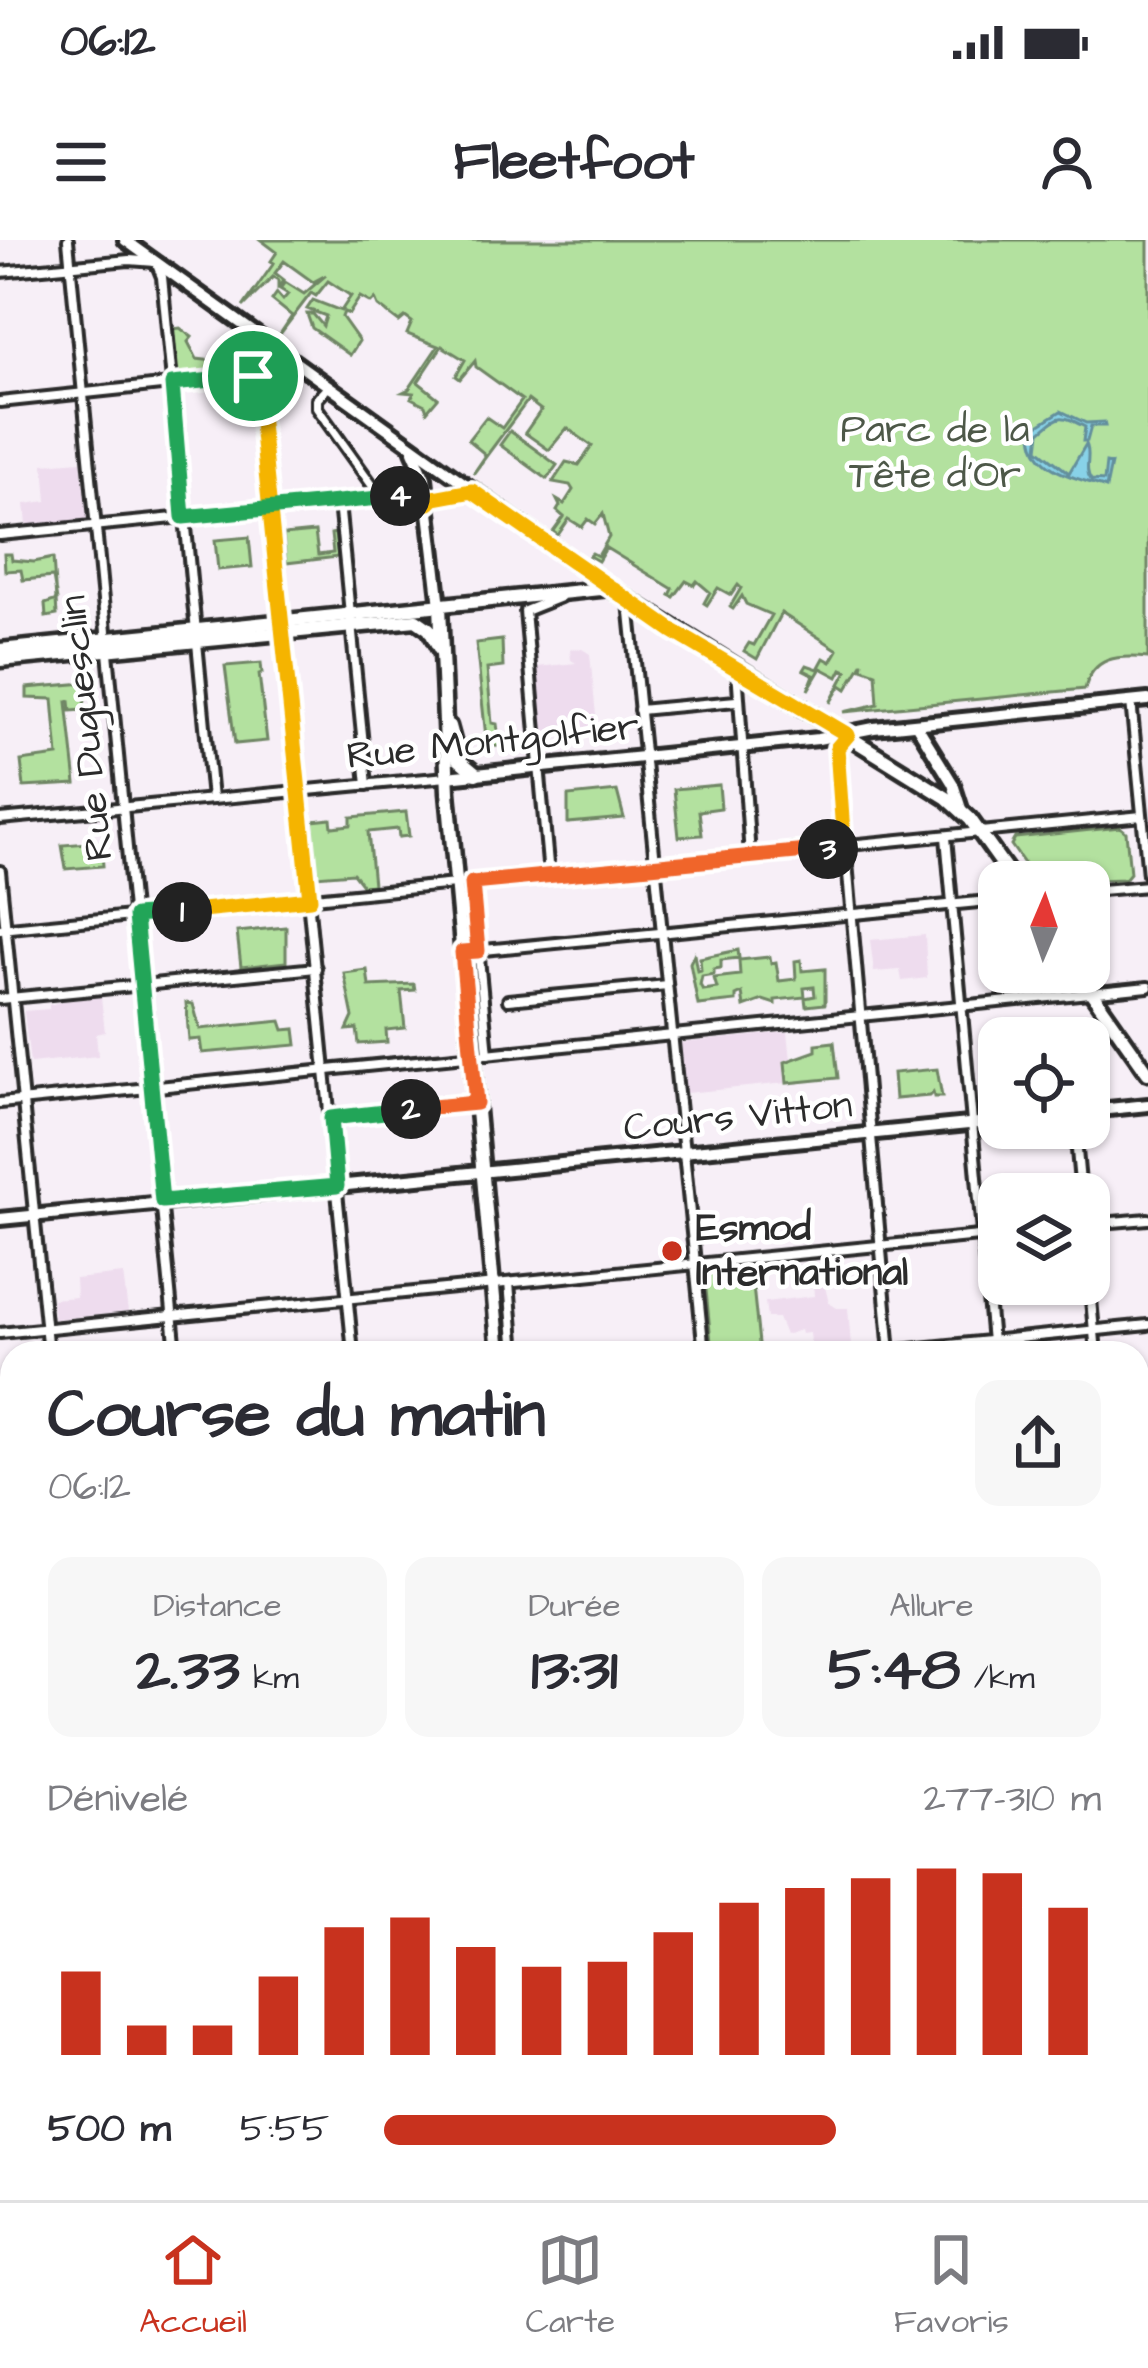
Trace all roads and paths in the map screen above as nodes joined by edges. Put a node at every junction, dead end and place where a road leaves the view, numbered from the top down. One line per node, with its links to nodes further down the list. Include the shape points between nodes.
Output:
1 (68, 240): 4 (street, Rue Duguesclin)
2 (125, 240): 3 (main road)
3 (156, 262): 4 (street); 6 (main road); 8 (street)
4 (71, 266): 5 (street); 10 (street, Rue Duguesclin)
5 (0, 272)
6 (272, 347): 7 (street); 9 (main road)
7 (256, 375): 8 (street); 17 (street)
8 (172, 384): 10 (street); 18 (street)
9 (328, 387): 12 (main road); 14 (street, via 317,408)
10 (84, 393): 11 (street); 19 (street, Rue Duguesclin)
11 (0, 402)
12 (407, 444): 13 (main road); 16 (main road)
13 (472, 491): 16 (street); 21 (main road)
14 (382, 499): 15 (street); 16 (street, via 410,495)
15 (339, 503): 17 (street); 25 (street)
16 (429, 503): 24 (main road)
17 (272, 508): 18 (street); 26 (street)
18 (183, 517): 19 (street); 27 (street)
19 (97, 526): 20 (street); 28 (street, Rue Duguesclin)
20 (0, 535)
21 (610, 588): 22 (main road); 23 (main road)
22 (563, 595): 24 (main road); 42 (street, via 525,611)
23 (628, 600): 32 (main road); 36 (street)
24 (440, 606): 25 (main road); 30 (main road)
25 (351, 620): 26 (main road); 30 (main road, via 416,620); 45 (street)
26 (284, 627): 27 (main road); 46 (street)
27 (195, 635): 28 (main road); 47 (street)
28 (108, 644): 29 (main road); 31 (main road); 48 (street, Rue Duguesclin)
29 (0, 650)
30 (442, 657): 37 (main road)
31 (0, 660)
32 (737, 668): 33 (street); 39 (main road)
33 (736, 700): 36 (street); 40 (street)
34 (1148, 700): 35 (main road, Rue Montgolfier)
35 (1131, 701): 38 (main road, Rue Montgolfier); 50 (street)
36 (639, 710): 41 (street)
37 (446, 720): 43 (main road, via 458,759); 44 (main road)
38 (916, 724): 39 (main road, Rue Montgolfier); 49 (main road)
39 (848, 735): 40 (main road, Rue Montgolfier); 49 (main road); 54 (street, via 837,748)
40 (740, 748): 41 (main road, Rue Montgolfier); 55 (street)
41 (643, 757): 42 (main road, Rue Montgolfier); 57 (street)
42 (539, 767): 43 (main road, Rue Montgolfier); 59 (street)
43 (476, 774): 44 (main road, Rue Montgolfier)
44 (447, 777): 45 (street, Rue Montgolfier); 62 (main road)
45 (367, 784): 46 (street, Rue Montgolfier)
46 (299, 791): 47 (street, Rue Montgolfier); 65 (street)
47 (212, 799): 48 (street, Rue Montgolfier)
48 (124, 807): 51 (street, Rue Montgolfier); 69 (street, Rue Duguesclin)
49 (961, 809): 52 (main road)
50 (1142, 816): 52 (street); 60 (street)
51 (0, 819)
52 (973, 834): 53 (street); 56 (main road)
53 (946, 837): 54 (street); 67 (street)
54 (844, 847): 55 (street); 68 (street)
55 (751, 856): 57 (street)
56 (997, 861)
57 (654, 866): 59 (street); 71 (street)
58 (0, 871): 70 (street)
59 (549, 875): 61 (street)
60 (1148, 875)
61 (472, 883): 62 (street); 72 (street)
62 (456, 884): 65 (street); 73 (main road)
63 (1148, 886): 64 (street)
64 (1110, 890)
65 (310, 899): 69 (street); 74 (street)
66 (978, 902): 67 (street)
67 (952, 904): 68 (street); 83 (street)
68 (851, 914): 71 (street); 84 (street)
69 (135, 916): 70 (street); 75 (street, Rue Duguesclin)
70 (4, 929): 80 (street)
71 (662, 933): 72 (street); 76 (street)
72 (478, 951): 73 (street); 86 (street)
73 (462, 952): 87 (main road)
74 (316, 968): 75 (street); 88 (street)
75 (141, 985): 80 (street); 90 (street, Rue Duguesclin)
76 (667, 985): 82 (street); 85 (street)
77 (1148, 987): 78 (street)
78 (1110, 991)
79 (1084, 993): 83 (street); 89 (main road)
80 (14, 998): 81 (street); 91 (street)
81 (0, 1000)
82 (508, 1000)
83 (961, 1007): 84 (street); 98 (street)
84 (860, 1016): 85 (street); 99 (street)
85 (671, 1037): 86 (street); 100 (street)
86 (488, 1054): 87 (street)
87 (472, 1056): 88 (street); 93 (main road)
88 (326, 1070): 90 (street); 96 (street)
89 (1148, 1073)
90 (150, 1087): 91 (street); 104 (street, Rue Duguesclin)
91 (24, 1100): 92 (street); 105 (street)
92 (0, 1103)
93 (476, 1103): 96 (street); 101 (main road)
94 (1148, 1105): 95 (main road)
95 (1110, 1110)
96 (331, 1118): 102 (street)
97 (978, 1123): 98 (main road, Cours Vitton)
98 (973, 1124): 99 (main road, Cours Vitton); 103 (street)
99 (869, 1134): 100 (main road, Cours Vitton); 110 (street)
100 (684, 1152): 101 (main road, Cours Vitton); 111 (street)
101 (482, 1172): 102 (main road, Cours Vitton); 113 (main road)
102 (337, 1186): 104 (main road, Cours Vitton); 114 (street)
103 (978, 1187)
104 (162, 1201): 105 (main road, Cours Vitton); 117 (street, Rue Duguesclin)
105 (36, 1215): 106 (main road, Cours Vitton); 119 (street)
106 (0, 1219)
107 (1148, 1219): 108 (street)
108 (1110, 1222)
109 (978, 1237): 110 (street)
110 (879, 1247): 111 (street); 128 (street)
111 (694, 1266): 112 (street); 127 (street)
112 (509, 1283): 113 (street); 126 (street)
113 (493, 1285): 114 (street); 125 (main road)
114 (348, 1300): 117 (street); 124 (street)
115 (989, 1305): 129 (street)
116 (1092, 1305): 120 (street)
117 (173, 1317): 119 (street); 123 (street, Rue Duguesclin)
118 (1148, 1325): 120 (street)
119 (46, 1329): 121 (street); 122 (street)
120 (1094, 1330): 129 (street); 130 (street)
121 (0, 1334)
122 (47, 1341)
123 (175, 1341)
124 (352, 1341)
125 (498, 1341)
126 (514, 1341)
127 (703, 1341)
128 (889, 1341)
129 (992, 1341)
130 (1095, 1341)

